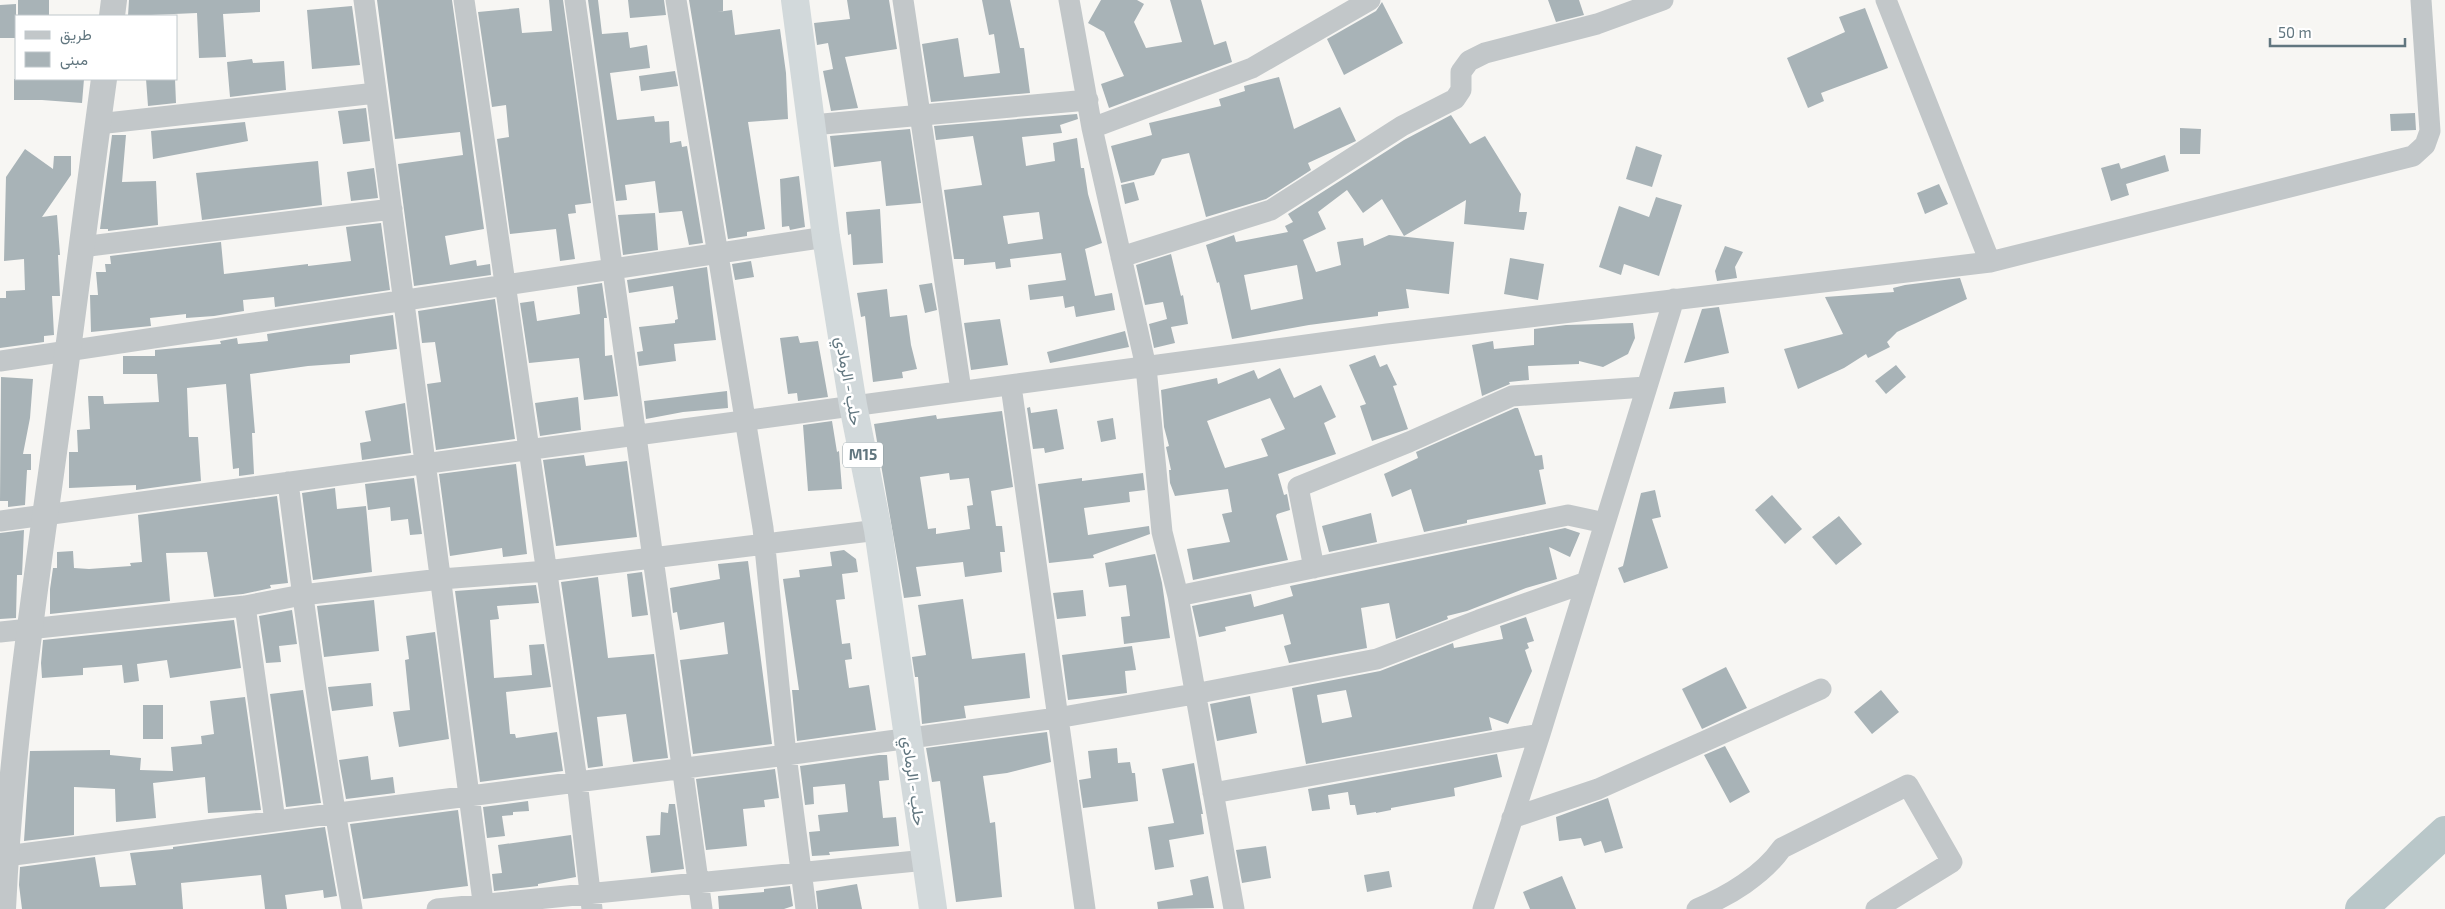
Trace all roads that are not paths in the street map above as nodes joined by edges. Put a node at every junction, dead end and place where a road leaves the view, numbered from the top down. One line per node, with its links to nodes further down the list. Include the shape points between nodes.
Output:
1 (114, 0): 13 (street)
2 (364, 0): 15 (street)
3 (464, 0): 28 (street)
4 (575, 0): 27 (street)
5 (676, 0): 24 (street)
6 (795, 0): 19 (highway, حلب - الرمادي / M15)
7 (903, 0): 17 (street)
8 (1069, 0): 16 (street)
9 (1370, 0): 20 (street, via 1252,68)
10 (1663, 0): 25 (street, via 1597,24 1485,53 1469,61 1462,72 1461,90 1455,98 1402,126 1271,210)
11 (1886, 0): 26 (street)
12 (2421, 0): 26 (street, via 2430,131 2425,145 2413,156)
13 (112, 15)
14 (104, 80): 18 (street)
15 (376, 93): 18 (street); 21 (street)
16 (1088, 100): 17 (street); 20 (street)
17 (920, 116): 19 (street); 36 (street)
18 (98, 124): 23 (street)
19 (812, 125): 22 (highway, حلب - الرمادي / M15)
20 (1092, 128): 25 (street)
21 (392, 209): 23 (street); 30 (street)
22 (826, 237): 24 (street); 37 (highway, حلب - الرمادي / M15)
23 (81, 246): 31 (street)
24 (718, 253): 27 (street); 38 (street)
25 (1121, 257): 33 (street)
26 (1990, 262): 29 (street)
27 (614, 268): 28 (street); 39 (street)
28 (506, 285): 30 (street); 40 (street)
29 (1674, 299): 33 (street); 35 (street)
30 (404, 300): 31 (street); 41 (street)
31 (67, 351): 32 (street); 43 (street)
32 (0, 361)
33 (1146, 367): 34 (street); 54 (street, via 1162,532)
34 (1011, 386): 36 (street); 60 (street)
35 (1646, 388): 45 (street); 49 (street, via 1512,396 1298,487)
36 (961, 390): 37 (street)
37 (853, 405): 38 (street); 46 (highway, حلب - الرمادي / M15)
38 (745, 419): 39 (street); 47 (street)
39 (637, 434): 40 (street); 48 (street)
40 (529, 449): 41 (street); 50 (street)
41 (425, 464): 42 (street); 51 (street)
42 (288, 482): 43 (street); 53 (street)
43 (46, 516): 44 (street); 56 (street)
44 (0, 521)
45 (1605, 523): 49 (street, via 1568,515); 52 (street)
46 (878, 530): 47 (street); 62 (highway, حلب - الرمادي / M15)
47 (765, 544): 48 (street); 63 (street)
48 (654, 558): 50 (street); 64 (street)
49 (1314, 568): 54 (street)
50 (547, 570): 51 (street); 65 (street)
51 (442, 579): 53 (street); 67 (street)
52 (1587, 582): 59 (street, via 1377,659); 61 (street)
53 (302, 595): 55 (street); 68 (street)
54 (1178, 596): 59 (street)
55 (245, 606): 56 (street); 70 (street)
56 (28, 629): 57 (street); 71 (street)
57 (0, 632)
58 (1821, 689): 69 (street, via 1598,789)
59 (1194, 694): 60 (street); 66 (street)
60 (1057, 718): 62 (street); 83 (street)
61 (1540, 734): 66 (street); 69 (street)
62 (908, 737): 63 (street); 72 (highway, حلب - الرمادي / M15)
63 (786, 755): 64 (street); 73 (street)
64 (683, 768): 65 (street); 74 (street)
65 (577, 781): 67 (street); 75 (street)
66 (1213, 793): 84 (street)
67 (469, 796): 68 (street); 76 (street)
68 (334, 812): 70 (street); 78 (street)
69 (1512, 818): 85 (street)
70 (275, 821): 71 (street)
71 (6, 856): 77 (street)
72 (926, 860): 73 (street); 82 (highway, حلب - الرمادي / M15)
73 (802, 873): 74 (street); 81 (street)
74 (699, 883): 75 (street); 80 (street)
75 (591, 902): 76 (street)
76 (484, 907): 79 (street)
77 (3, 909)
78 (352, 909)
79 (437, 909)
80 (702, 909)
81 (806, 909)
82 (933, 909)
83 (1085, 909)
84 (1234, 909)
85 (1483, 909)
86 (1697, 909): 87 (street, via 1718,901 1771,864 1782,848 1908,785 1952,862)
87 (1876, 909)

